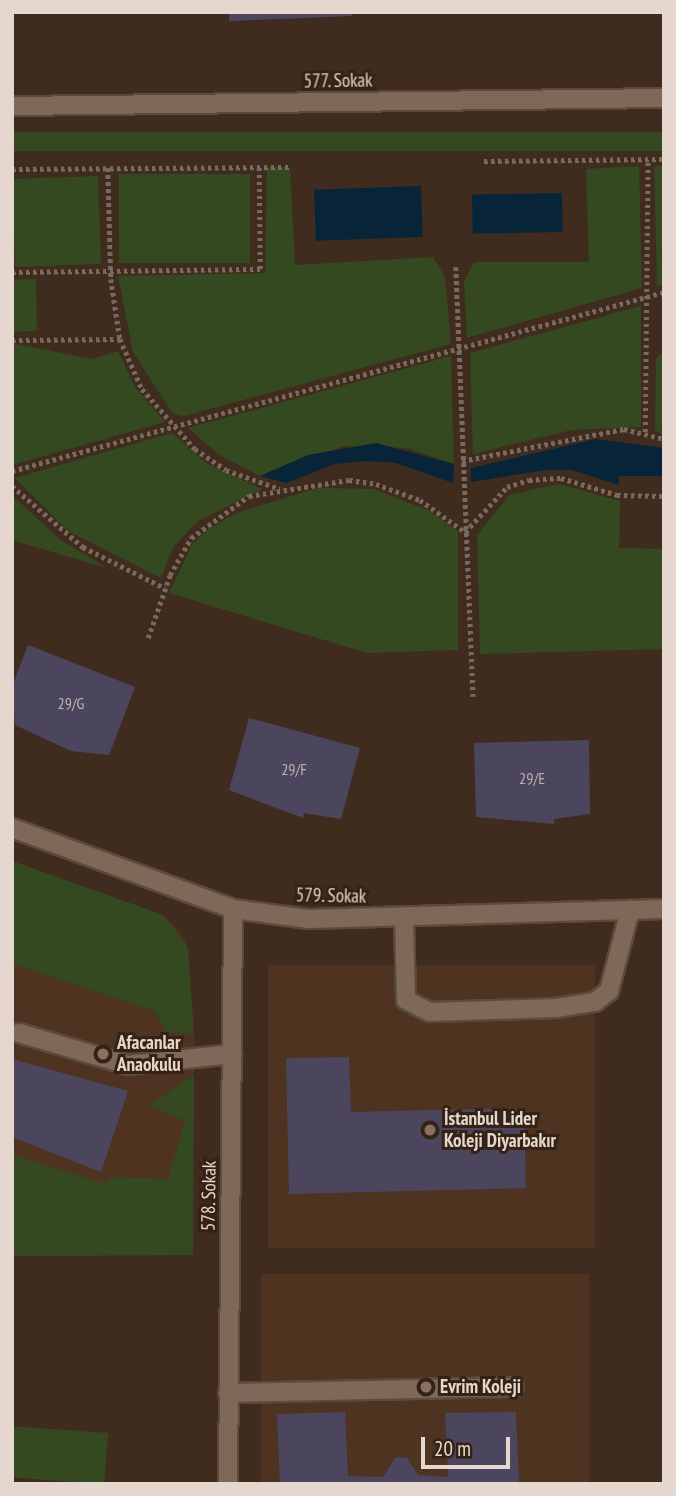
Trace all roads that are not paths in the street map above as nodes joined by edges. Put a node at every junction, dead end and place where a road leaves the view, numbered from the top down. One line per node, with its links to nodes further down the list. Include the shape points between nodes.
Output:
1 (664, 98): 2 (street, 577. Sokak)
2 (12, 106)
3 (12, 828): 4 (street, 579. Sokak)
4 (233, 909): 7 (street, 579. Sokak, via 309,919); 9 (street, 578. Sokak)
5 (664, 909): 6 (street, 579. Sokak)
6 (630, 910): 7 (street, 579. Sokak); 7 (street, via 609,991 595,1002 531,1009 430,1012 406,1000)
7 (404, 917)
8 (19, 1033): 9 (street, via 128,1065)
9 (232, 1054): 11 (street, 578. Sokak)
10 (514, 1387): 11 (street)
11 (228, 1393): 12 (street, 578. Sokak)
12 (228, 1484)

